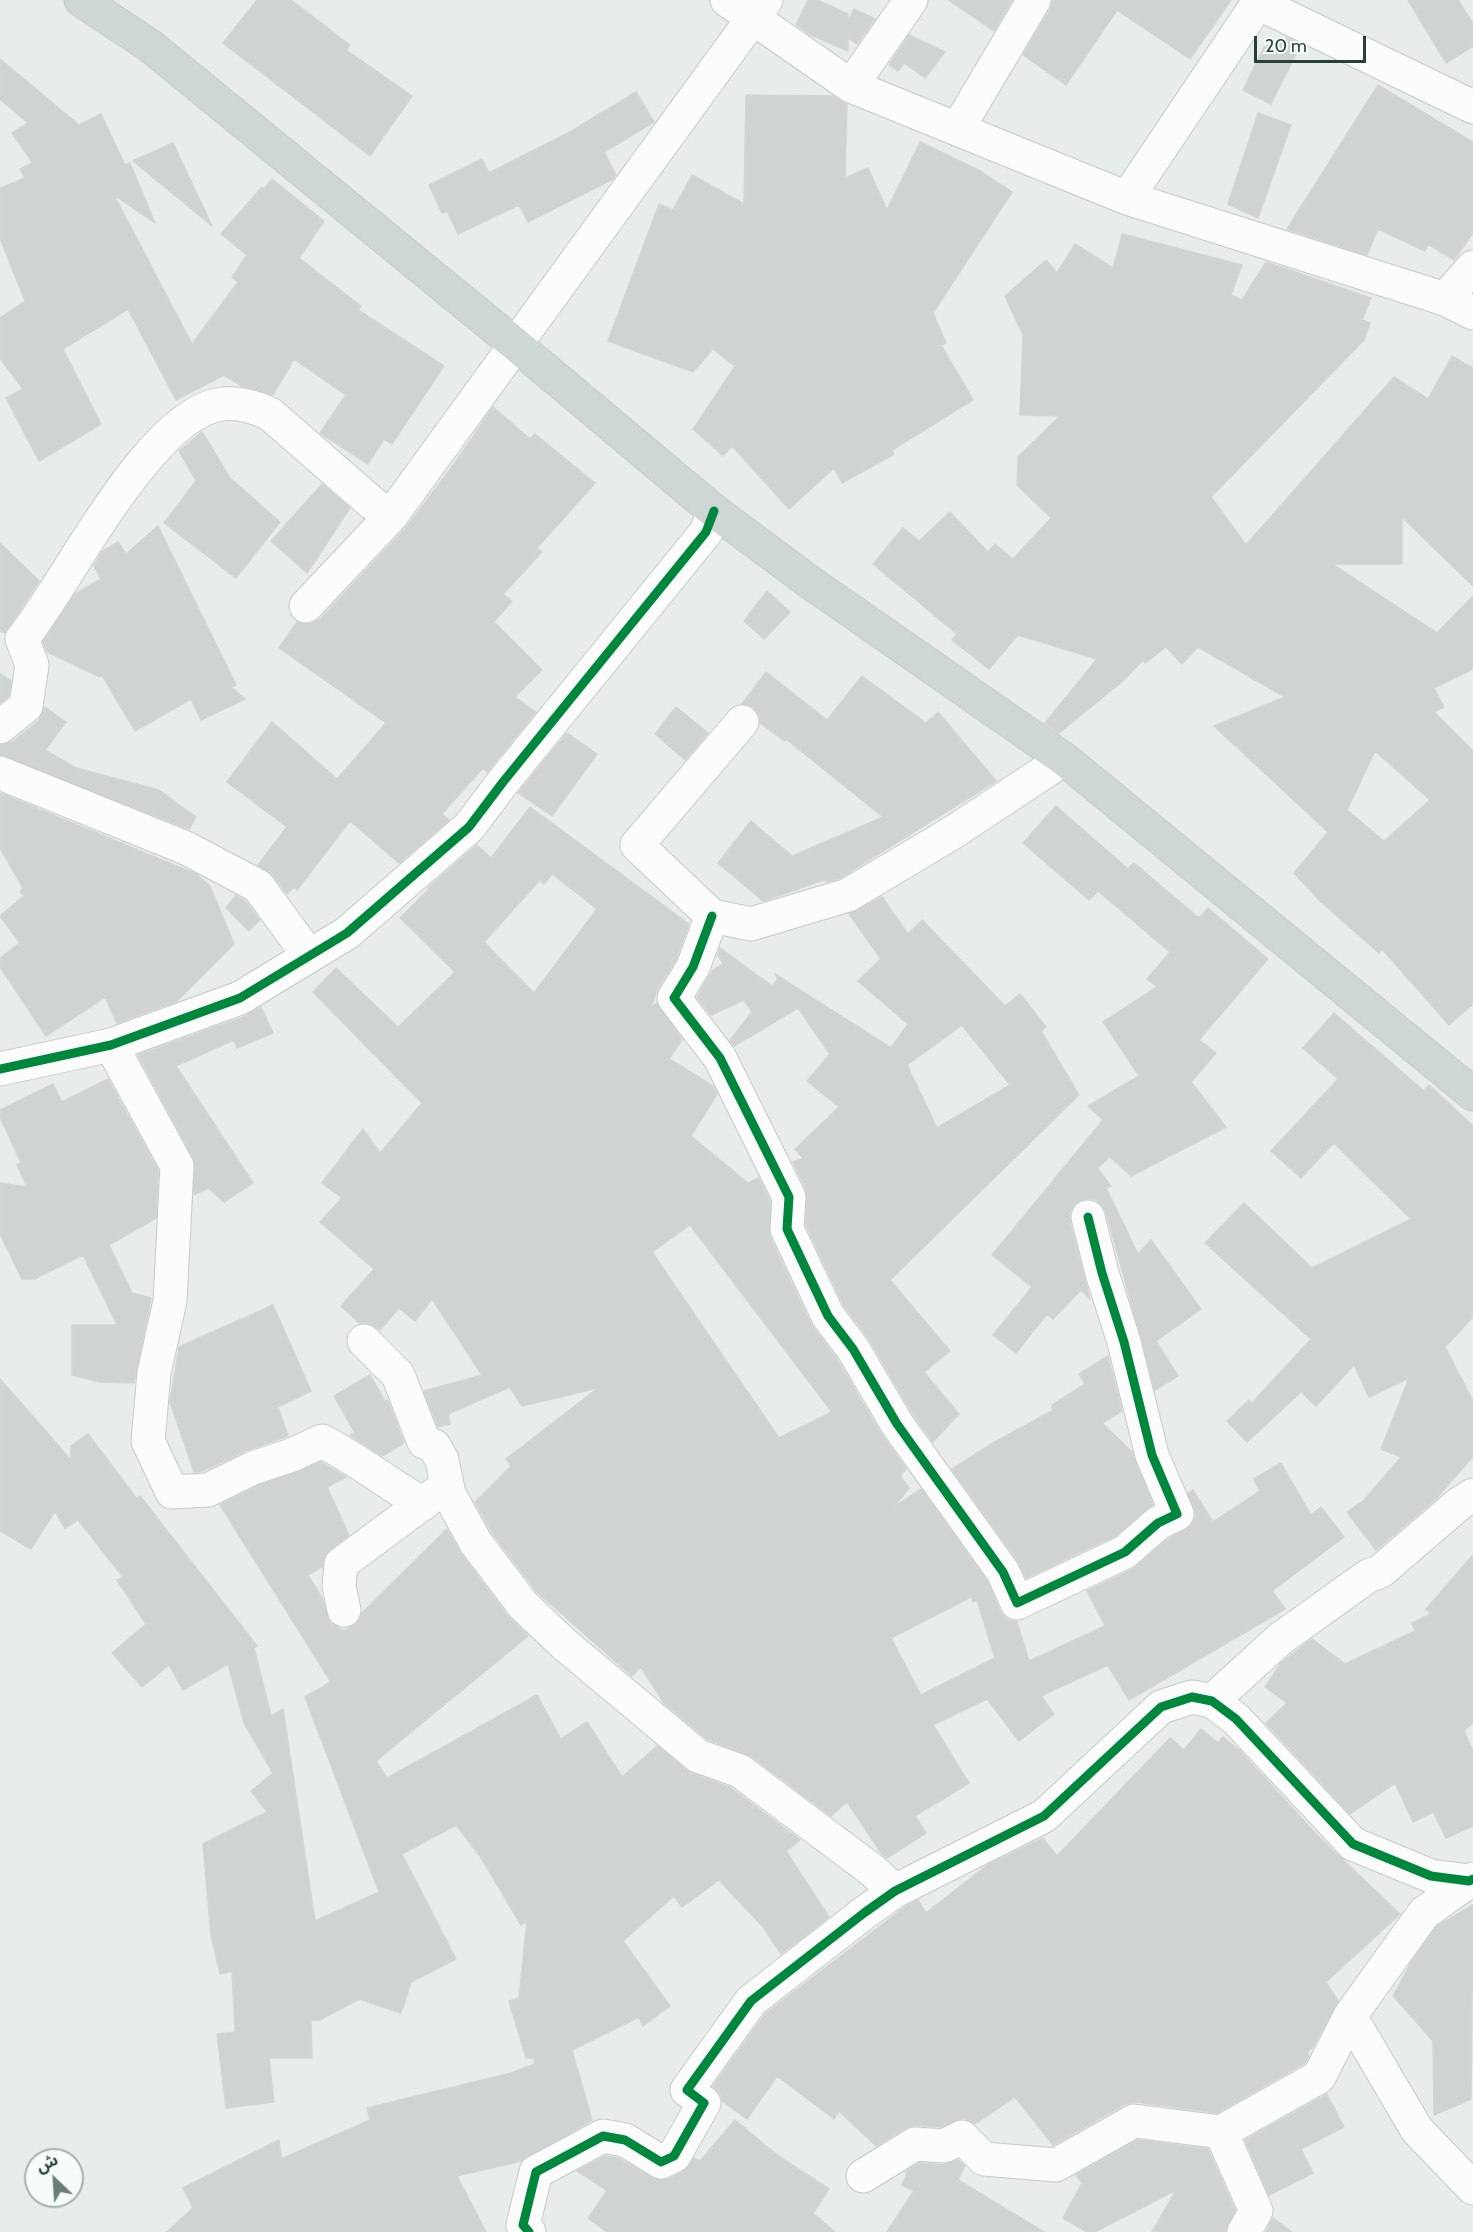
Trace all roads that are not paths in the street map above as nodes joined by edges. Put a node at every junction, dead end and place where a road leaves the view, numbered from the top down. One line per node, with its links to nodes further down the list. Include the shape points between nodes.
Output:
1 (81, 0): 13 (main road, via 149,45)
2 (727, 0): 6 (street)
3 (912, 0): 7 (street)
4 (1034, 0): 9 (street)
5 (1259, 2): 8 (street); 10 (street)
6 (760, 9): 7 (street); 13 (street)
7 (851, 86): 9 (street)
8 (1473, 107)
9 (958, 128): 10 (street)
10 (1127, 198): 12 (street)
11 (1473, 267): 12 (street)
12 (1459, 306)
13 (516, 345): 14 (main road); 15 (street)
14 (714, 511): 19 (main road); 22 (street, via 706,532 470,827 347,933)
15 (392, 516): 16 (street); 18 (street, via 270,414 254,406 237,404 221,404 200,412 170,433 108,507 22,639 32,665 26,706)
16 (306, 606)
17 (742, 722): 21 (street, via 637,845)
18 (0, 728)
19 (1064, 759): 21 (street, via 848,895 751,924); 25 (main road)
20 (0, 773): 22 (street, via 186,848 258,886)
21 (712, 916): 26 (street, via 693,967 674,998 720,1058 789,1197 787,1229 828,1316 853,1349 897,1424 1003,1572 1017,1603 1125,1552 1158,1524 1177,1514 1152,1455)
22 (309, 956): 23 (street, via 240,999)
23 (111, 1045): 24 (street); 28 (street, via 177,1166 170,1301 154,1373 148,1441 172,1492 208,1490 322,1441)
24 (0, 1069)
25 (1473, 1094)
26 (1088, 1217)
27 (364, 1341): 28 (street, via 398,1375 424,1442 434,1446 442,1460)
28 (435, 1494): 30 (street, via 341,1564 339,1586); 33 (street, via 449,1494 476,1543 523,1605 564,1644 698,1756 740,1771)
29 (1473, 1495): 31 (street, via 1381,1570 1280,1639)
30 (344, 1610)
31 (1212, 1701): 32 (street, via 1236,1719 1353,1844 1431,1876); 33 (street, via 1192,1696 1161,1707 1044,1816)
32 (1471, 1880): 34 (street, via 1424,1913)
33 (895, 1891): 38 (street, via 750,2001 687,2090 704,2103 674,2156 661,2162 625,2140 603,2136 536,2172 523,2225)
34 (1350, 2016): 35 (street, via 1318,2077); 37 (street, via 1417,2130)
35 (1221, 2132): 36 (street, via 1134,2121 1056,2165 984,2159 962,2137 944,2146 915,2144); 39 (street, via 1256,2211)
36 (862, 2176)
37 (1473, 2188)
38 (529, 2232)
39 (1244, 2232)

